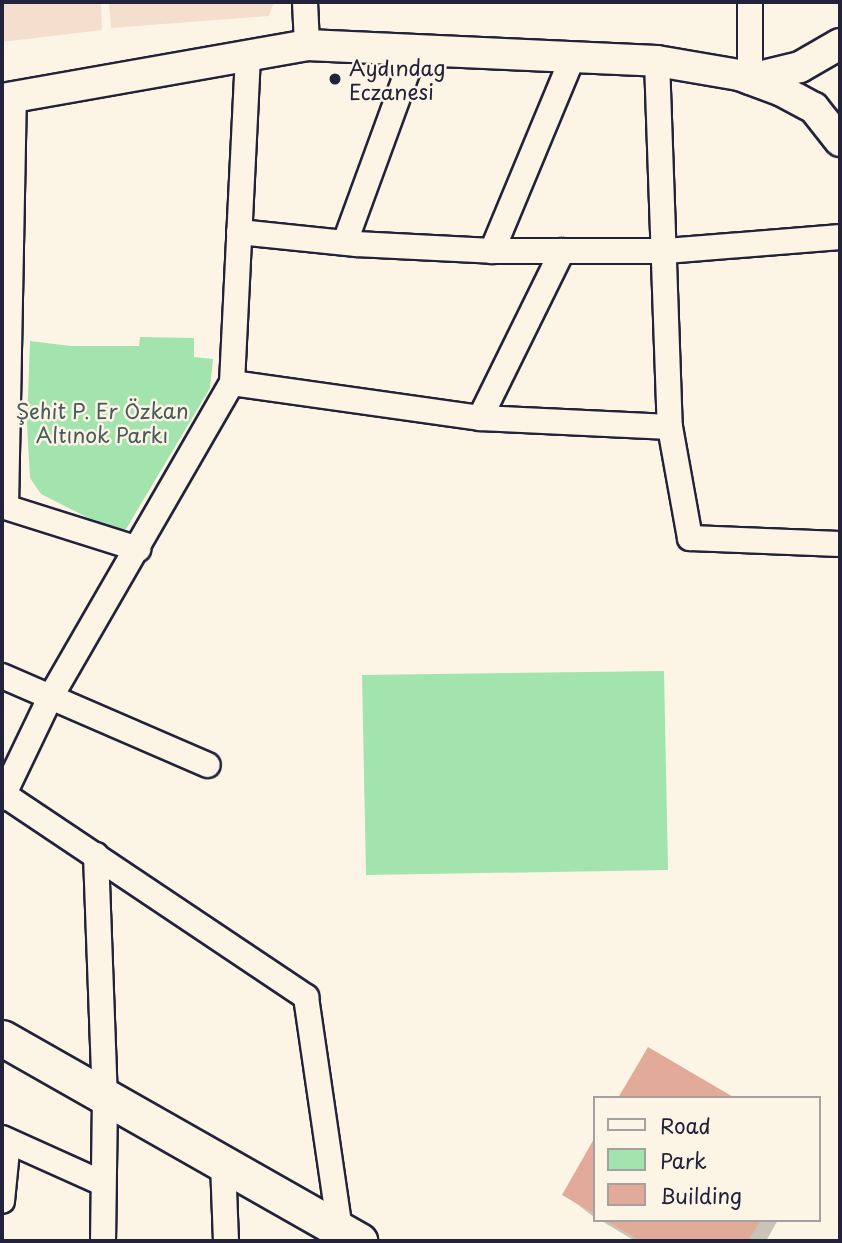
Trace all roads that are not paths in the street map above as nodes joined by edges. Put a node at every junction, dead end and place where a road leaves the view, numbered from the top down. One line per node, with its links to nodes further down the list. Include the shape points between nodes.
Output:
1 (305, 2): 4 (street)
2 (750, 2): 9 (street)
3 (840, 44): 9 (street, via 800,67)
4 (307, 45): 5 (street); 6 (street)
5 (415, 51): 7 (street); 14 (street)
6 (248, 57): 10 (street); 12 (street)
7 (572, 59): 8 (street); 15 (street)
8 (657, 61): 9 (street); 17 (street)
9 (750, 79): 11 (street, via 814,108)
10 (8, 98): 18 (street)
11 (840, 141)
12 (239, 232): 14 (street); 19 (street)
13 (840, 237): 17 (street)
14 (345, 242): 15 (street)
15 (492, 251): 16 (street)
16 (562, 251): 17 (street); 20 (street)
17 (666, 251): 21 (street)
18 (6, 321): 22 (street)
19 (232, 383): 20 (street); 24 (street)
20 (480, 418): 21 (street)
21 (670, 427): 23 (street, via 690,538)
22 (4, 506): 24 (street)
23 (840, 544)
24 (138, 549): 26 (street)
25 (2, 676): 26 (street)
26 (50, 698): 27 (street); 28 (street)
27 (208, 765)
28 (3, 796): 29 (street)
29 (96, 855): 31 (street); 36 (street, via 306,998)
30 (2, 1038): 31 (main road)
31 (105, 1099): 33 (main road); 34 (street)
32 (5, 1139): 34 (street); 35 (street)
33 (223, 1163): 36 (main road); 38 (street)
34 (102, 1183): 37 (street)
35 (2, 1201)
36 (350, 1236)
37 (103, 1241)
38 (226, 1241)

